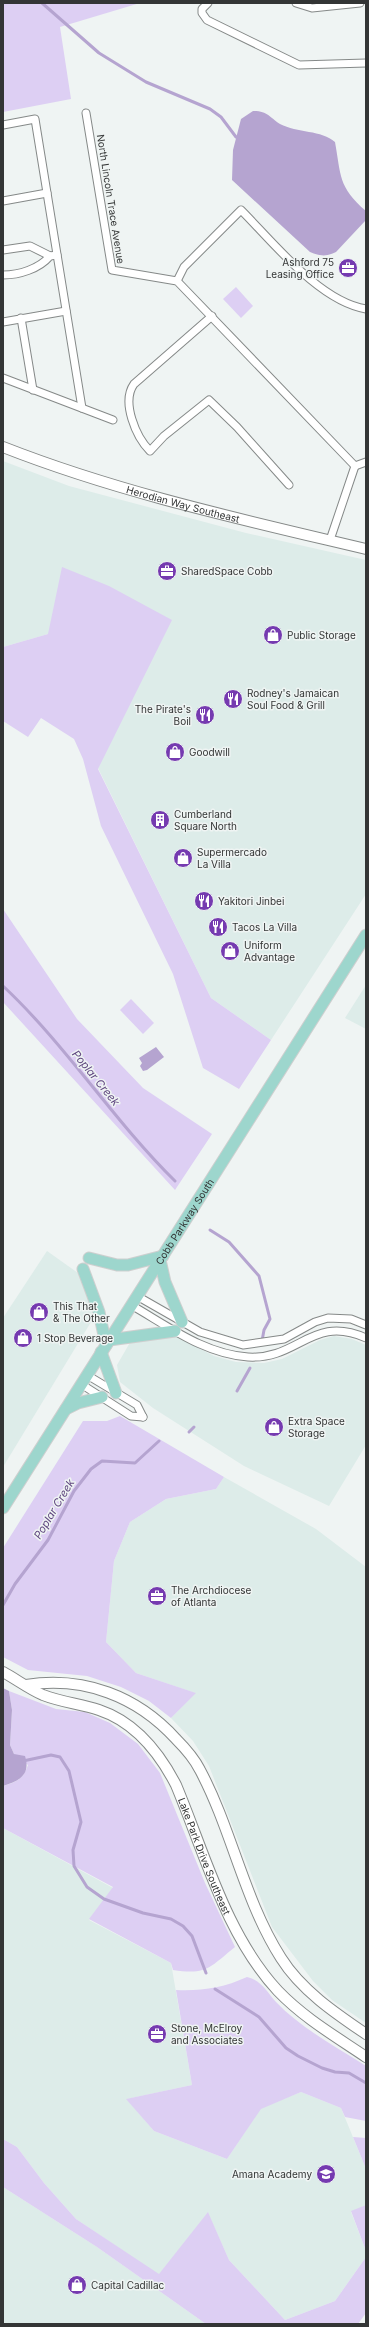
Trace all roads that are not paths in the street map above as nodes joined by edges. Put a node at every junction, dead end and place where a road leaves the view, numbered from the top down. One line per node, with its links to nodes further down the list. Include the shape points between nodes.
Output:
1 (208, 3): 4 (street, via 202,13 207,20 299,65)
2 (296, 3): 3 (street, via 312,8)
3 (360, 3)
4 (366, 63)
5 (86, 113): 13 (street, North Lincoln Trace Avenue, via 112,270)
6 (3, 125): 7 (street, via 35,119)
7 (47, 194): 8 (street); 10 (street)
8 (3, 201)
9 (3, 250): 11 (street, via 30,246)
10 (57, 255): 11 (street); 15 (street)
11 (50, 256): 12 (street, via 36,267 20,273)
12 (3, 275)
13 (177, 281): 14 (street, via 184,266 241,210 313,283 333,297); 16 (street)
14 (366, 309)
15 (66, 311): 17 (street); 21 (street)
16 (212, 316): 25 (street); 26 (street, via 130,390 129,406 143,444 150,451 164,436 209,400)
17 (21, 318): 18 (street); 20 (street)
18 (3, 322)
19 (3, 378): 20 (street)
20 (33, 390): 21 (street)
21 (82, 408): 22 (street)
22 (113, 420)
23 (3, 446): 27 (street, Herodian Way Southeast, via 139,493)
24 (366, 462): 25 (street)
25 (355, 466): 27 (street)
26 (289, 485)
27 (330, 540): 28 (street, Herodian Way Southeast)
28 (366, 549)
29 (366, 935): 31 (main road, Cobb Parkway South)
30 (89, 1258): 31 (main road, via 128,1265)
31 (161, 1258): 33 (main road, Cobb Parkway South); 34 (main road, via 164,1282)
32 (83, 1269): 38 (main road, via 99,1312)
33 (134, 1301): 34 (street); 36 (street); 38 (main road, Cobb Parkway South)
34 (182, 1322): 35 (street, via 211,1336 243,1345 284,1339 328,1318 351,1319)
35 (366, 1325)
36 (175, 1331): 37 (street, via 216,1351 247,1357 288,1351 317,1333 331,1330 350,1331); 38 (main road)
37 (366, 1338)
38 (105, 1346): 39 (main road, Cobb Parkway South); 40 (main road)
39 (84, 1379): 40 (street); 41 (street); 42 (main road, Cobb Parkway South)
40 (116, 1392): 41 (street, via 137,1405 143,1417 131,1416)
41 (102, 1398): 42 (main road, via 78,1403)
42 (65, 1409): 43 (main road, Cobb Parkway South)
43 (3, 1508)
44 (3, 1672): 45 (street, Lake Park Drive Southeast)
45 (26, 1685): 46 (street, via 43,1682 62,1683 101,1689 143,1709 169,1731 199,1768 208,1786 249,1897 281,1959 319,2000); 47 (street, Lake Park Drive Southeast, via 47,1696 114,1716 156,1751 176,1785 230,1916 254,1959 278,1991 292,2004 326,2031)
46 (366, 2034)
47 (366, 2057)

